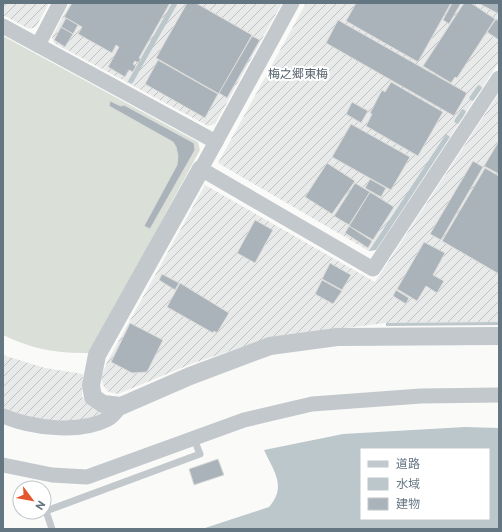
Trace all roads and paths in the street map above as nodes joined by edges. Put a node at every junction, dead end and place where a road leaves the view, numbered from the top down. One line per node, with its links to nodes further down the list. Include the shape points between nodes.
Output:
1 (60, 3): 4 (street)
2 (292, 3): 6 (street)
3 (3, 26): 4 (street)
4 (38, 45): 6 (street)
5 (499, 78): 7 (street, via 373,269)
6 (216, 142): 7 (street)
7 (201, 169): 10 (street, via 97,355 91,385 94,397 103,404)
8 (499, 336): 10 (street, via 337,337 270,346)
9 (499, 395): 12 (street, via 421,396 312,404 244,420)
10 (120, 406): 11 (street, via 110,419 90,426 58,428 21,423)
11 (3, 416)
12 (194, 439): 13 (street, via 87,477 52,476); 14 (lane, via 200,454 46,511)
13 (3, 465)
14 (52, 529)

